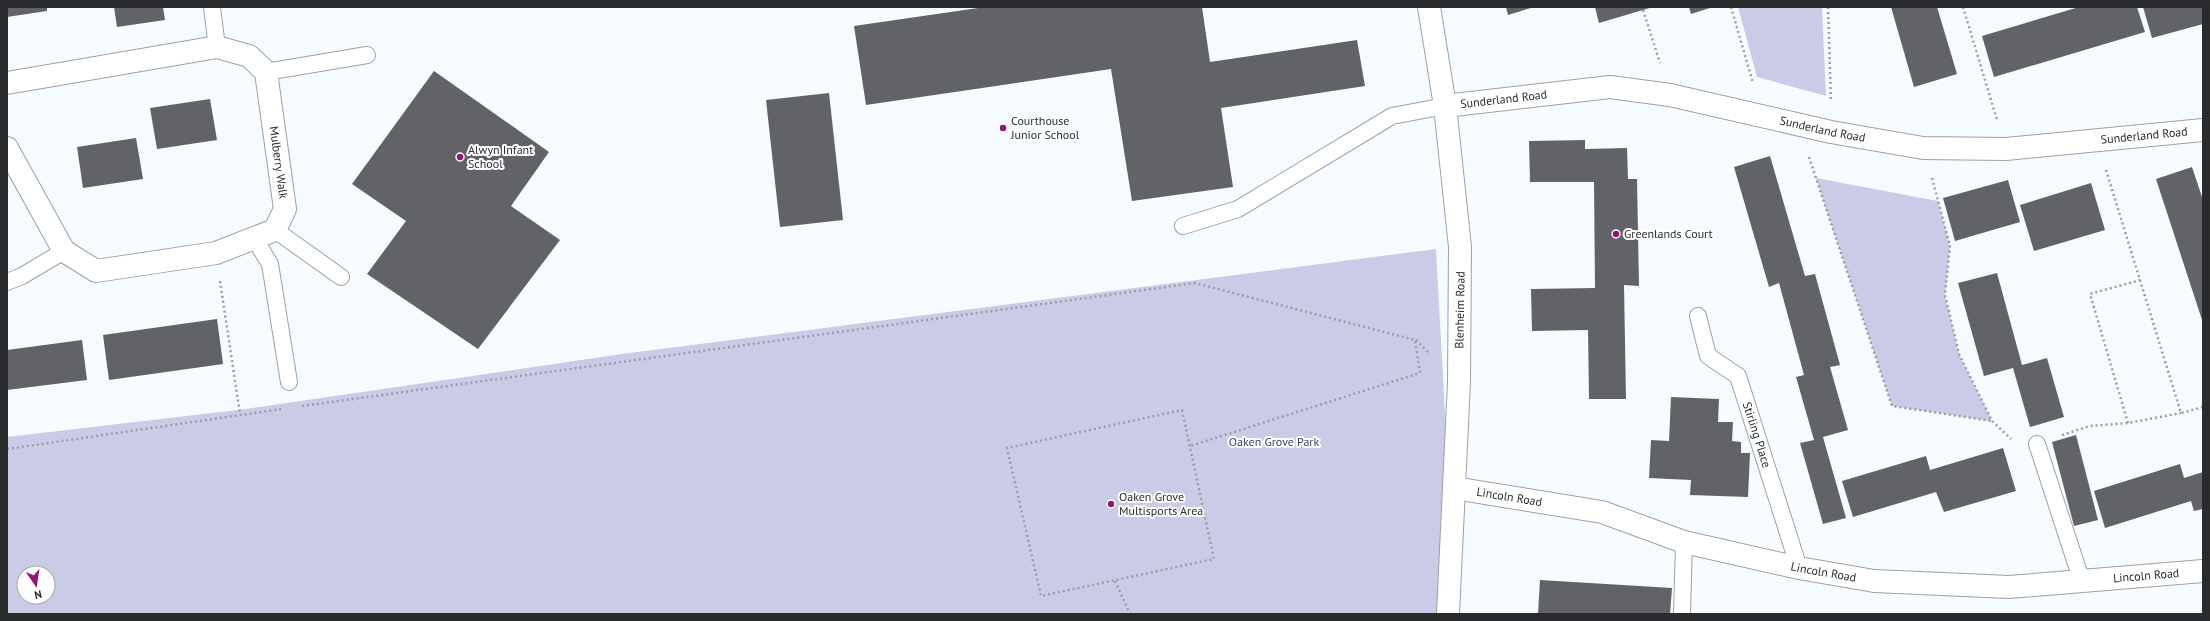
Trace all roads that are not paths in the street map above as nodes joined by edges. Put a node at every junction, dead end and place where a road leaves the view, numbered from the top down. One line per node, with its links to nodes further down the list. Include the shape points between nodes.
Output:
1 (212, 7): 3 (lane)
2 (1428, 7): 7 (street, Blenheim Road)
3 (217, 48): 5 (street, via 249,56); 6 (street)
4 (367, 55): 5 (lane)
5 (266, 72): 11 (street, Mulberry Walk, via 285,209)
6 (7, 83)
7 (1445, 106): 8 (street, Sunderland Road, via 1610,87 1670,95 1831,132 1923,148 2006,149); 10 (lane, via 1392,116 1238,209); 19 (street, Blenheim Road, via 1460,247 1459,382)
8 (2203, 130)
9 (7, 148): 13 (street)
10 (1183, 226)
11 (275, 230): 12 (street); 14 (lane)
12 (254, 238): 13 (street, via 216,253 96,271); 17 (lane, via 270,264)
13 (64, 251): 15 (lane)
14 (341, 277)
15 (7, 282)
16 (1698, 316): 21 (lane, Stirling Place, via 1708,356 1738,376)
17 (289, 382)
18 (2037, 444): 23 (lane)
19 (1454, 488): 20 (street, Lincoln Road, via 1602,512); 24 (street, Blenheim Road)
20 (1684, 542): 21 (street, Lincoln Road); 25 (lane)
21 (1799, 568): 23 (street, Lincoln Road, via 1874,581 2009,587)
22 (2203, 571): 23 (street, Lincoln Road)
23 (2082, 582)
24 (1448, 614)
25 (1682, 614)

